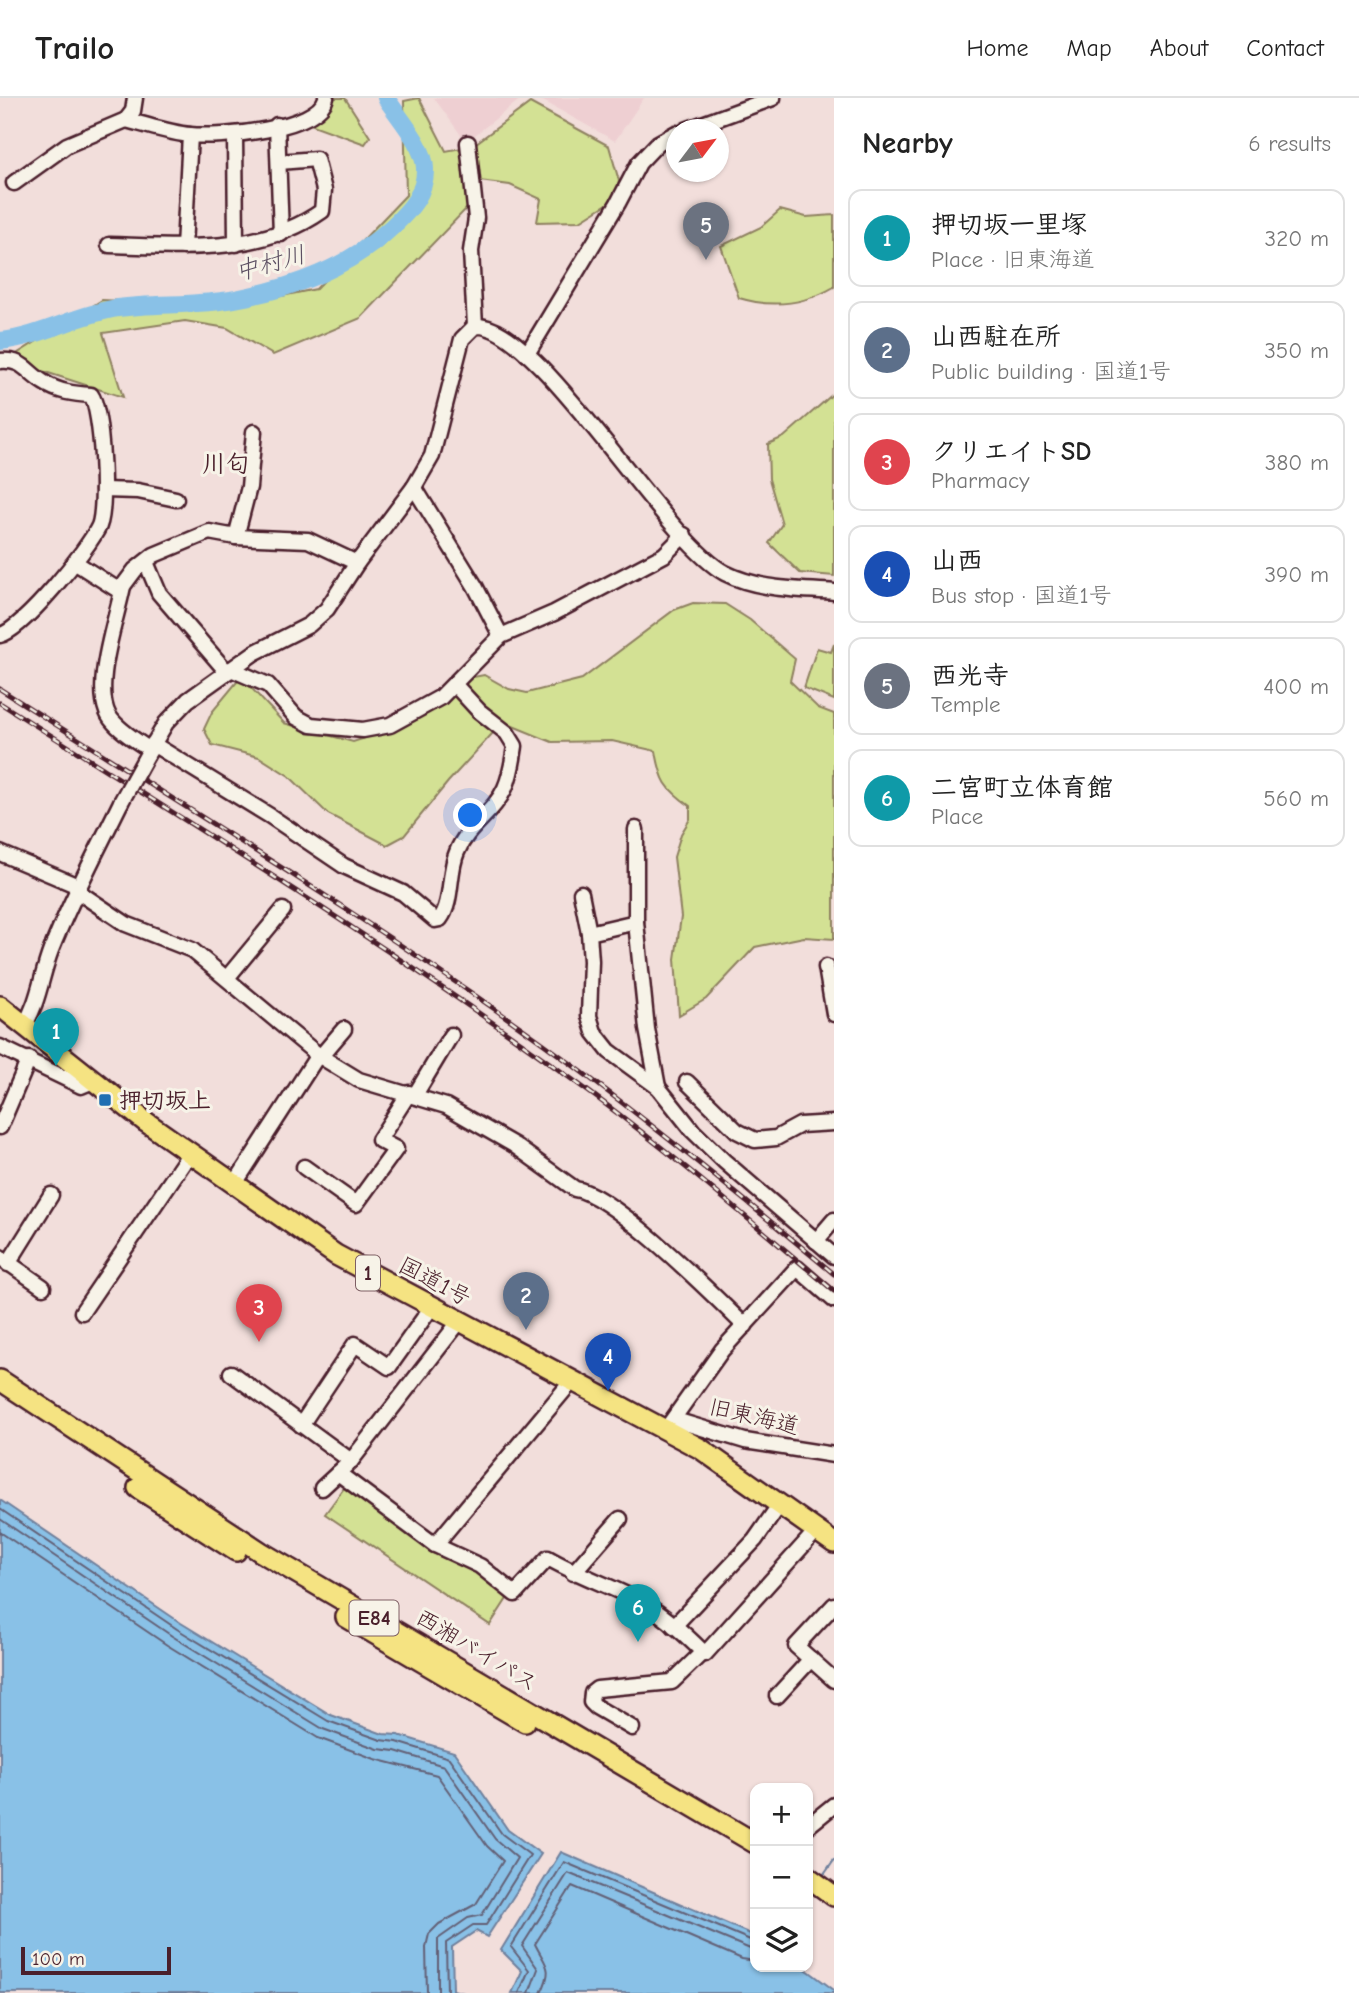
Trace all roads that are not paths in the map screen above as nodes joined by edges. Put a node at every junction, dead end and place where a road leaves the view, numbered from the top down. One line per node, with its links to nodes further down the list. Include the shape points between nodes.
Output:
1 (135, 98): 5 (street)
2 (326, 98): 6 (street, via 319,112 308,119)
3 (769, 99): 4 (street)
4 (715, 119)
5 (126, 120): 7 (street); 12 (street, via 67,145)
6 (277, 125): 8 (street); 11 (street)
7 (190, 135): 8 (street); 16 (street)
8 (235, 135): 14 (street)
9 (666, 139): 18 (street, via 639,163)
10 (468, 143): 17 (street, via 476,218 471,251)
11 (279, 162): 13 (street); 13 (street, via 316,159 324,190 321,211)
12 (14, 183)
13 (281, 234): 14 (street)
14 (236, 244): 16 (street)
15 (109, 245): 16 (street)
16 (184, 247)
17 (475, 326): 18 (street, via 499,334); 21 (street, via 462,339 432,456)
18 (527, 354): 24 (street)
19 (0, 360): 22 (street, via 26,366 54,388 91,395 100,430)
20 (254, 432): 25 (street)
21 (414, 487): 28 (street); 32 (street)
22 (103, 490): 23 (street); 26 (street, via 100,524)
23 (176, 499)
24 (684, 535): 30 (street, via 723,572 745,582); 32 (street, via 664,555)
25 (236, 537): 27 (street, via 209,532); 28 (street, via 308,540)
26 (76, 562): 29 (street, via 115,588); 31 (street, via 16,626)
27 (146, 562): 29 (street); 33 (street, via 159,593)
28 (357, 562): 33 (street, via 327,609 309,625)
29 (123, 586): 35 (street, via 107,654 105,707 124,732)
30 (834, 592)
31 (0, 635)
32 (501, 636): 34 (street)
33 (229, 670): 34 (street, via 268,685 296,717 311,725 350,729 390,725); 35 (street, via 187,701 166,723)
34 (455, 685): 35 (street, via 515,746 505,789 467,831 457,852 440,919 435,920 403,893 344,866 270,816)
35 (150, 750): 38 (street, bridge)
36 (636, 829): 41 (street)
37 (0, 853): 38 (street)
38 (78, 889): 44 (street, via 126,924 192,950); 47 (street, via 51,952)
39 (581, 893): 42 (street)
40 (283, 910): 44 (street)
41 (636, 922): 42 (street); 55 (street)
42 (589, 933): 55 (street, via 589,1016 594,1032 609,1051)
43 (826, 967): 46 (street)
44 (227, 978): 51 (street)
45 (0, 1006): 47 (highway, 国道1号 / 1)
46 (834, 1014)
47 (28, 1029): 52 (street); 53 (highway, 国道1号 / 1)
48 (344, 1029): 51 (street)
49 (451, 1035): 56 (street)
50 (0, 1047): 52 (street)
51 (320, 1055): 56 (street, via 359,1080); 61 (street)
52 (24, 1057): 53 (street, via 80,1086); 58 (street)
53 (93, 1081): 59 (highway, 国道1号 / 1)
54 (687, 1082): 57 (street, via 737,1131 755,1140 776,1138 800,1125)
55 (658, 1087): 64 (street, via 692,1131)
56 (412, 1094): 60 (street, via 379,1140 396,1149 356,1204); 74 (street, via 488,1129 575,1189 615,1209)
57 (834, 1123)
58 (0, 1127)
59 (190, 1153): 61 (highway, 国道1号 / 1); 72 (street)
60 (304, 1167)
61 (234, 1185): 70 (highway, 国道1号 / 1, via 336,1255)
62 (51, 1195): 66 (street)
63 (834, 1220): 64 (street)
64 (816, 1241): 65 (street)
65 (834, 1256)
66 (4, 1260): 68 (street)
67 (794, 1271): 69 (street); 71 (street); 74 (street)
68 (43, 1287)
69 (834, 1300)
70 (431, 1308): 73 (highway, 国道1号 / 1); 79 (street, via 388,1367 355,1344)
71 (834, 1309)
72 (82, 1312)
73 (459, 1322): 77 (highway, 国道1号 / 1); 82 (street)
74 (745, 1326): 80 (street, via 702,1376)
75 (231, 1373): 79 (street)
76 (0, 1380): 100 (highway, 西湘バイパス / E84, via 261,1552)
77 (572, 1381): 80 (highway, 国道1号 / 1); 89 (street)
78 (0, 1396): 101 (highway, 西湘バイパス / E84, via 264,1569)
79 (301, 1425): 82 (street)
80 (666, 1429): 81 (street, 旧東海道, via 682,1422 745,1440); 85 (highway, 国道1号 / 1)
81 (834, 1455)
82 (351, 1461): 83 (street)
83 (338, 1473): 84 (street); 89 (street)
84 (322, 1488)
85 (780, 1504): 87 (highway, 国道1号 / 1); 92 (street, via 755,1540)
86 (620, 1519): 90 (street)
87 (817, 1530): 88 (highway, 国道1号 / 1); 93 (street)
88 (834, 1543)
89 (435, 1545): 90 (street, via 480,1566 515,1594 548,1558)
90 (573, 1573): 92 (street, via 629,1595)
91 (834, 1605): 94 (street, via 796,1646)
92 (674, 1626): 93 (street)
93 (703, 1653): 97 (street, via 672,1682 592,1693 596,1707)
94 (811, 1659): 95 (street); 96 (street)
95 (834, 1680)
96 (777, 1696)
97 (632, 1728)
98 (834, 1805): 99 (street)
99 (813, 1822)
100 (750, 1840)
101 (750, 1855)
102 (813, 1881): 104 (highway)
103 (813, 1896): 105 (highway)
104 (834, 1896)
105 (834, 1911)

